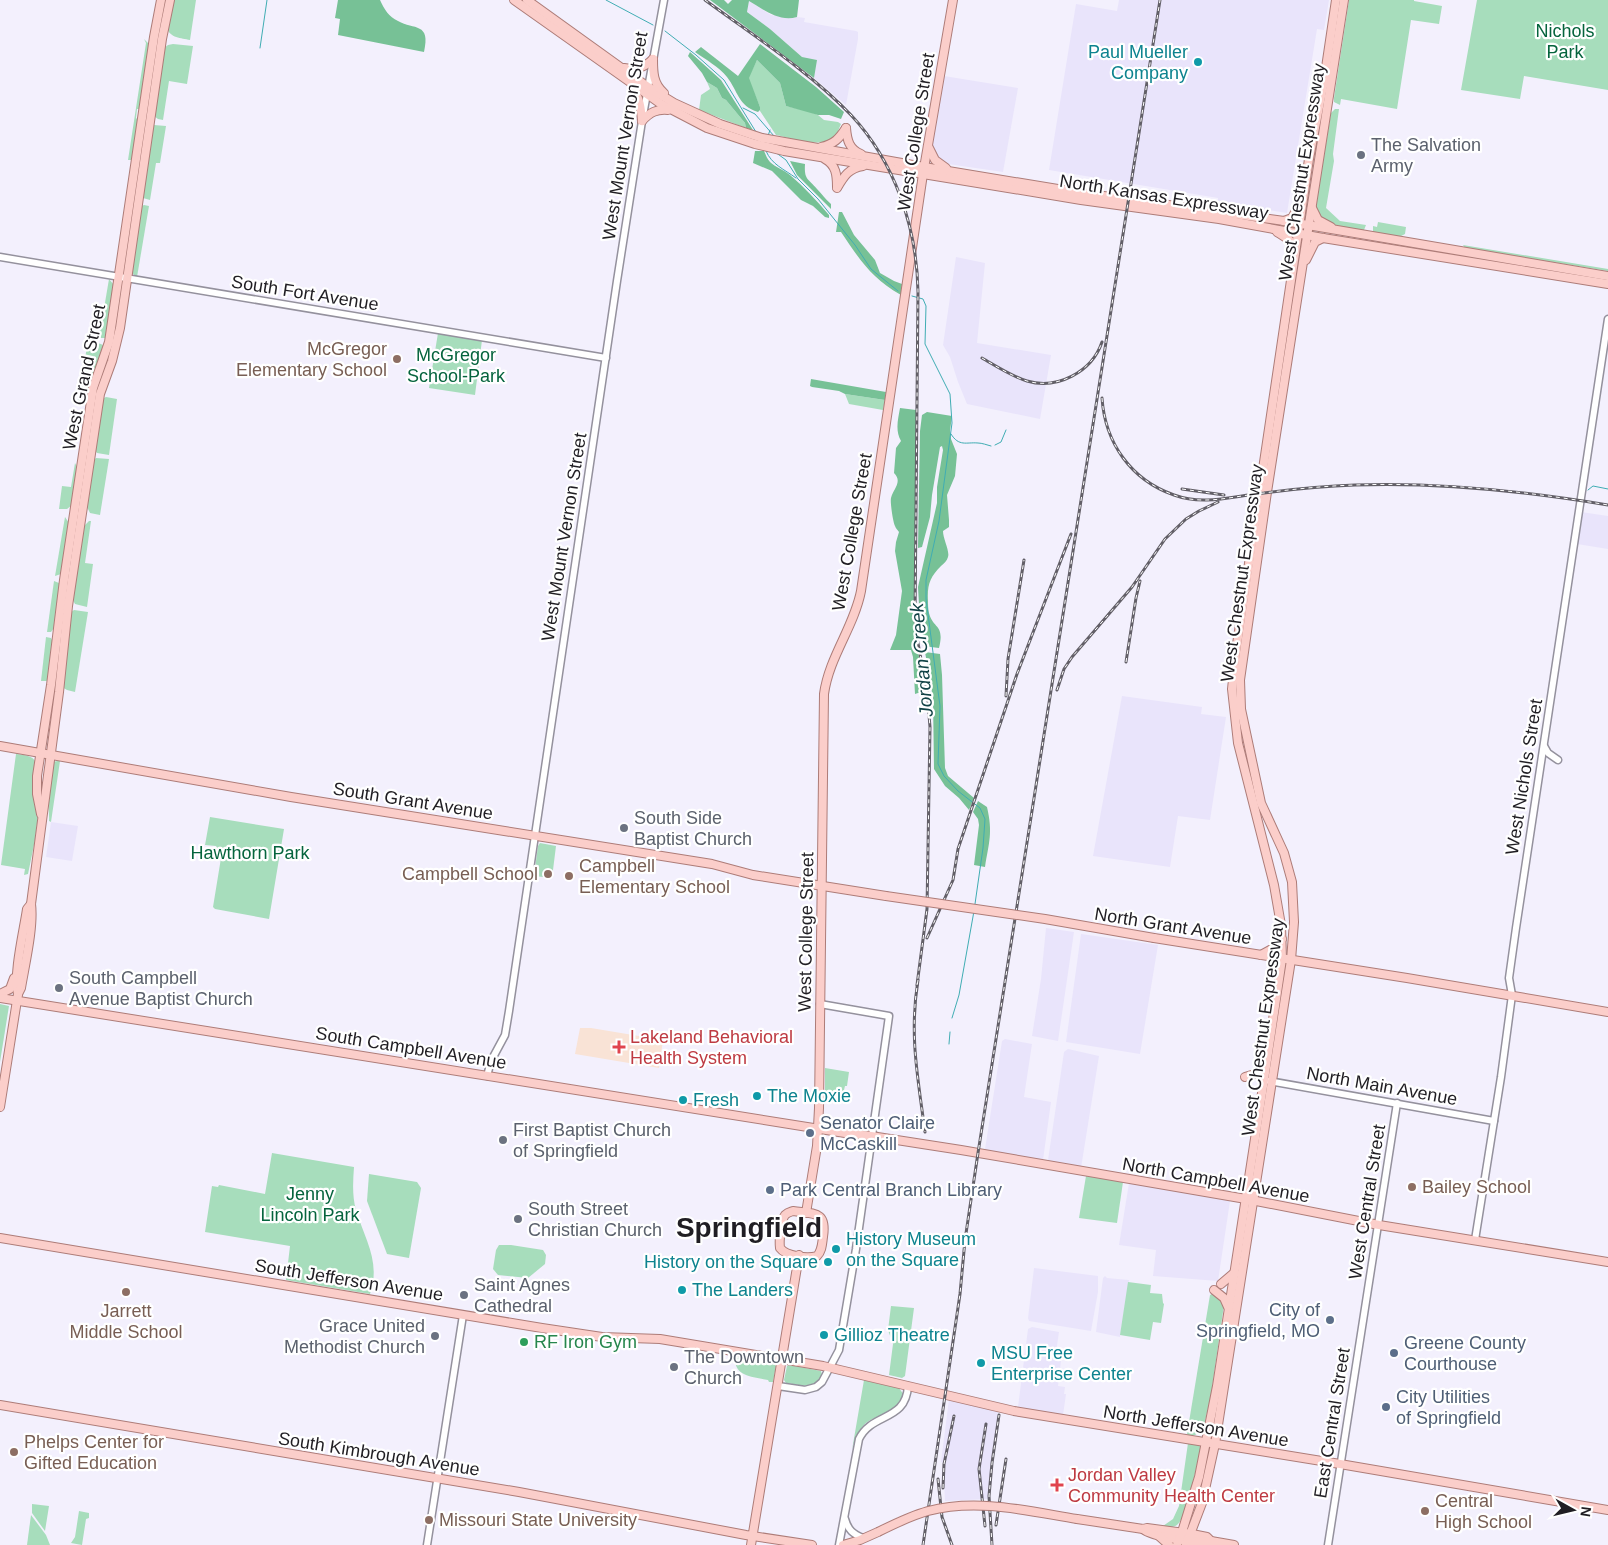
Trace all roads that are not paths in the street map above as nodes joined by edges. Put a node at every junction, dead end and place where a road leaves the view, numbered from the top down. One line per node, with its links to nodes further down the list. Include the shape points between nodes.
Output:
1 (161, 0): 37 (main road, West Grand Street, via 152,47)
2 (170, 0): 37 (main road, West Grand Street)
3 (514, 0): 11 (main road)
4 (527, 0): 10 (main road)
5 (664, 0): 9 (street, West Mount Vernon Street)
6 (953, 0): 16 (main road, West College Street)
7 (1336, 0): 23 (main road, West Chestnut Expressway)
8 (1344, 0): 24 (main road, West Chestnut Expressway)
9 (653, 59): 10 (main road, via 640,68); 12 (street, West Mount Vernon Street); 14 (main road, via 658,88 686,106)
10 (621, 67): 12 (main road)
11 (622, 77): 12 (main road); 15 (main road, via 637,95)
12 (647, 91): 13 (main road); 14 (main road); 15 (street, West Mount Vernon Street)
13 (671, 110): 15 (main road, via 652,112); 18 (main road, via 746,142)
14 (687, 110): 17 (main road, via 769,140)
15 (642, 121): 40 (street, West Mount Vernon Street)
16 (928, 146): 21 (main road, West College Street); 22 (main road, via 935,160)
17 (812, 147): 19 (main road); 19 (main road, via 834,143 846,128 852,148)
18 (821, 157): 20 (main road); 20 (main road, via 834,168 837,188 851,170)
19 (868, 157): 21 (main road)
20 (872, 166): 21 (main road)
21 (924, 170): 22 (main road, North Kansas Expressway); 28 (main road, North Kansas Expressway, via 1082,200); 48 (main road, West College Street, via 859,598 825,688)
22 (950, 171): 25 (main road, North Kansas Expressway)
23 (1303, 197): 25 (main road, via 1293,216); 26 (main road, West Chestnut Expressway)
24 (1312, 208): 27 (main road, West Chestnut Expressway); 29 (main road, via 1318,220)
25 (1284, 221): 26 (main road, North Kansas Expressway)
26 (1299, 224): 27 (main road, North Kansas Expressway); 30 (main road, West Chestnut Expressway)
27 (1309, 226): 29 (main road, North Kansas Expressway); 31 (main road, West Chestnut Expressway)
28 (1266, 227): 30 (main road, North Kansas Expressway); 33 (main road, via 1290,240 1294,245)
29 (1339, 231): 36 (main road, North Kansas Expressway)
30 (1298, 234): 31 (main road, North Kansas Expressway); 33 (main road, West Chestnut Expressway)
31 (1307, 235): 32 (main road, North Kansas Expressway); 35 (main road, West Chestnut Expressway)
32 (1323, 238): 35 (main road, via 1315,242); 38 (main road, North Kansas Expressway)
33 (1294, 256): 50 (main road, West Chestnut Expressway, via 1232,690 1238,743 1274,885)
34 (0, 258): 37 (street, South Fort Avenue)
35 (1302, 269): 53 (main road, West Chestnut Expressway, via 1240,680 1241,709 1261,803 1284,853 1292,882 1294,922)
36 (1608, 276)
37 (123, 278): 40 (street, South Fort Avenue); 43 (main road, West Grand Street, via 89,410); 44 (main road, West Grand Street, via 120,328 100,394 68,606)
38 (1608, 284)
39 (1608, 319): 42 (street, West Nichols Street)
40 (606, 358): 47 (street, West Mount Vernon Street)
41 (0, 746): 43 (main road, South Grant Avenue)
42 (1544, 746): 45 (street, via 1548,754); 56 (street, West Nichols Street, via 1509,978)
43 (41, 753): 44 (main road, South Grant Avenue); 46 (main road, West Grand Street, via 37,794)
44 (50, 754): 46 (main road, West Grand Street); 47 (main road, South Grant Avenue)
45 (1558, 760)
46 (42, 820): 49 (main road, West Grand Street)
47 (535, 836): 48 (main road, South Grant Avenue); 62 (street, West Mount Vernon Street, via 506,1030)
48 (822, 886): 51 (main road, North Grant Avenue, bridge); 59 (main road, West College Street)
49 (31, 904): 54 (main road, West Grand Street, via 27,909); 57 (main road, West Grand Street)
50 (1282, 939): 51 (main road); 52 (main road, West Chestnut Expressway)
51 (1261, 955): 52 (main road, North Grant Avenue)
52 (1282, 959): 53 (main road, North Grant Avenue); 61 (main road, West Chestnut Expressway)
53 (1291, 960): 56 (main road, North Grant Avenue); 64 (main road, West Chestnut Expressway)
54 (19, 962): 55 (main road, via 10,989); 57 (main road, West Grand Street)
55 (0, 994)
56 (1512, 995): 60 (main road, North Grant Avenue); 67 (street, West Nichols Street)
57 (18, 997): 58 (main road, South Campbell Avenue); 62 (main road, South Campbell Avenue); 66 (main road, West Grand Street)
58 (0, 998)
59 (820, 1004): 68 (main road, West College Street); 69 (street, via 889,1016)
60 (1608, 1012)
61 (1269, 1052): 63 (main road, via 1260,1071); 64 (main road, West Chestnut Expressway)
62 (487, 1076): 68 (main road, South Campbell Avenue)
63 (1245, 1077)
64 (1268, 1081): 65 (street, North Main Avenue); 71 (main road, West Chestnut Expressway)
65 (1397, 1103): 67 (street, North Main Avenue); 74 (street, West Central Street)
66 (0, 1106)
67 (1494, 1121): 76 (street, West Nichols Street)
68 (818, 1128): 69 (main road, North Campbell Avenue); 72 (main road, West College Street)
69 (871, 1136): 70 (main road, North Campbell Avenue); 87 (street, via 839,1350)
70 (1228, 1196): 71 (main road, North Campbell Avenue); 73 (main road, via 1240,1205)
71 (1249, 1200): 73 (main road, West Chestnut Expressway); 74 (main road, North Campbell Avenue); 82 (main road, West Chestnut Expressway)
72 (806, 1213): 77 (main road, via 820,1216 824,1221 821,1250 814,1257); 77 (main road, via 788,1212 782,1226 780,1248 786,1253)
73 (1243, 1217): 79 (main road, West Chestnut Expressway)
74 (1378, 1225): 76 (main road, North Campbell Avenue); 83 (street, West Central Street)
75 (0, 1238): 85 (main road, South Jefferson Avenue)
76 (1475, 1240): 78 (main road, North Campbell Avenue)
77 (799, 1255): 86 (main road)
78 (1608, 1262)
79 (1234, 1273): 80 (main road); 82 (main road, West Chestnut Expressway)
80 (1221, 1284)
81 (1214, 1290): 84 (main road, via 1224,1298)
82 (1235, 1292): 84 (main road); 93 (main road)
83 (1366, 1306): 94 (street, East Central Street)
84 (1228, 1311): 91 (main road)
85 (463, 1315): 86 (main road, South Jefferson Avenue, via 602,1337 660,1339); 95 (street)
86 (782, 1359): 87 (main road, North Jefferson Avenue); 88 (main road)
87 (831, 1368): 88 (street, via 814,1388 802,1390); 89 (main road, North Jefferson Avenue)
88 (778, 1386): 100 (main road)
89 (908, 1386): 92 (main road, North Jefferson Avenue, via 1014,1411); 97 (street, via 907,1398 901,1407 871,1424 860,1435)
90 (0, 1405): 95 (main road, South Kimbrough Avenue)
91 (1208, 1429): 92 (main road); 93 (main road)
92 (1188, 1439): 93 (main road, North Jefferson Avenue)
93 (1210, 1443): 94 (main road, North Jefferson Avenue); 102 (main road); 103 (main road, via 1202,1503)
94 (1340, 1464): 96 (main road, North Jefferson Avenue); 111 (street, East Central Street)
95 (437, 1478): 100 (main road, South Kimbrough Avenue); 104 (street)
96 (1608, 1510)
97 (844, 1515): 101 (street, via 850,1530); 107 (street)
98 (1143, 1529): 99 (main road); 101 (main road, bridge, via 971,1505 911,1516); 102 (main road, via 1153,1528)
99 (1158, 1535): 102 (main road); 109 (main road)
100 (752, 1536): 105 (main road); 106 (main road, South Kimbrough Avenue)
101 (863, 1538): 108 (main road)
102 (1180, 1539): 103 (main road)
103 (1189, 1540): 110 (main road)
104 (427, 1545)
105 (751, 1545)
106 (812, 1545)
107 (839, 1545)
108 (843, 1545)
109 (1169, 1545)
110 (1234, 1545)
111 (1328, 1545)

